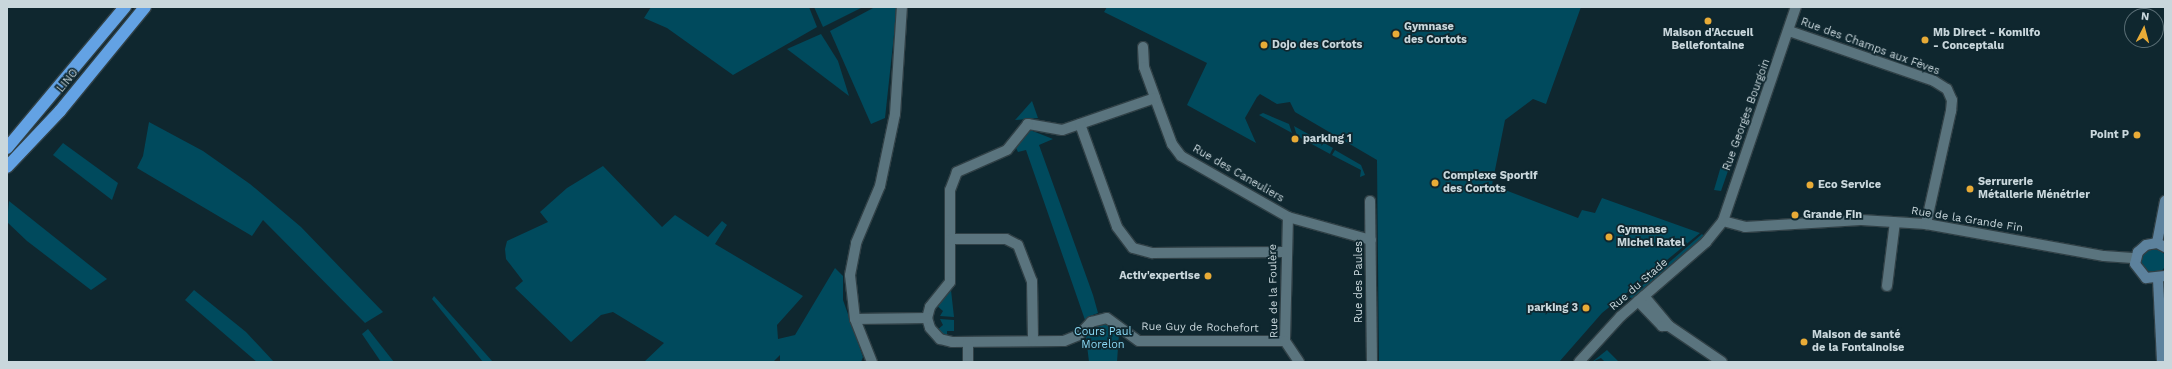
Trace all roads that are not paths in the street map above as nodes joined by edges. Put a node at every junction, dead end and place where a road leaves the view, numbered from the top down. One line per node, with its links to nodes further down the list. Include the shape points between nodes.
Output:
1 (125, 7): 9 (highway, LINO)
2 (146, 7): 10 (highway, LINO, via 60,111)
3 (902, 7): 26 (street, via 896,101 880,186 852,259 850,291)
4 (1796, 7): 5 (street, Rue Georges Bourgoin)
5 (1789, 30): 15 (street, Rue des Champs aux Fèves, via 1934,80 1947,89 1952,100 1951,111); 16 (street, Rue Georges Bourgoin)
6 (1143, 47): 7 (street, Rue des Caneuliers, via 1144,67)
7 (1155, 98): 8 (street); 13 (street, Rue des Caneuliers, via 1173,146 1181,156)
8 (1080, 124): 17 (street, via 1058,131 1028,124 1008,150 961,168 950,190); 20 (street, via 1117,227 1133,248 1152,252)
9 (7, 148)
10 (7, 167)
11 (1370, 201): 18 (street, Rue des Paules)
12 (2165, 201): 19 (main road)
13 (1288, 217): 18 (street, Rue des Caneuliers); 20 (street, Rue de la Foulère)
14 (1895, 222): 15 (street, Rue de la Grande Fin); 16 (street, Rue de la Grande Fin, via 1861,220 1745,227); 23 (street)
15 (1926, 224): 21 (street, Rue de la Grande Fin, via 2104,256)
16 (1720, 225): 24 (street, Rue du Stade)
17 (951, 239): 25 (street, via 950,285 934,302); 27 (street, via 1006,239 1018,244 1032,281)
18 (1371, 240): 33 (street, Rue des Paules)
19 (2161, 245): 21 (main road, via 2146,245)
20 (1285, 252): 28 (street, Rue de la Foulère)
21 (2136, 258): 22 (main road, via 2141,275)
22 (2161, 278): 36 (main road)
23 (1887, 286)
24 (1641, 299): 34 (street, Rue du Stade); 35 (street, via 1669,326)
25 (927, 318): 26 (street); 29 (street, Rue Guy de Rochefort, via 931,331 940,339)
26 (855, 319): 30 (street)
27 (1033, 341): 28 (street, Rue Guy de Rochefort, via 1070,340 1091,322 1102,318 1116,321 1139,341); 29 (street, Rue Guy de Rochefort)
28 (1285, 341): 32 (street, Rue de la Foulère)
29 (968, 342): 31 (street)
30 (872, 362)
31 (968, 362)
32 (1299, 362)
33 (1372, 362)
34 (1579, 362)
35 (1722, 362)
36 (2162, 362)

